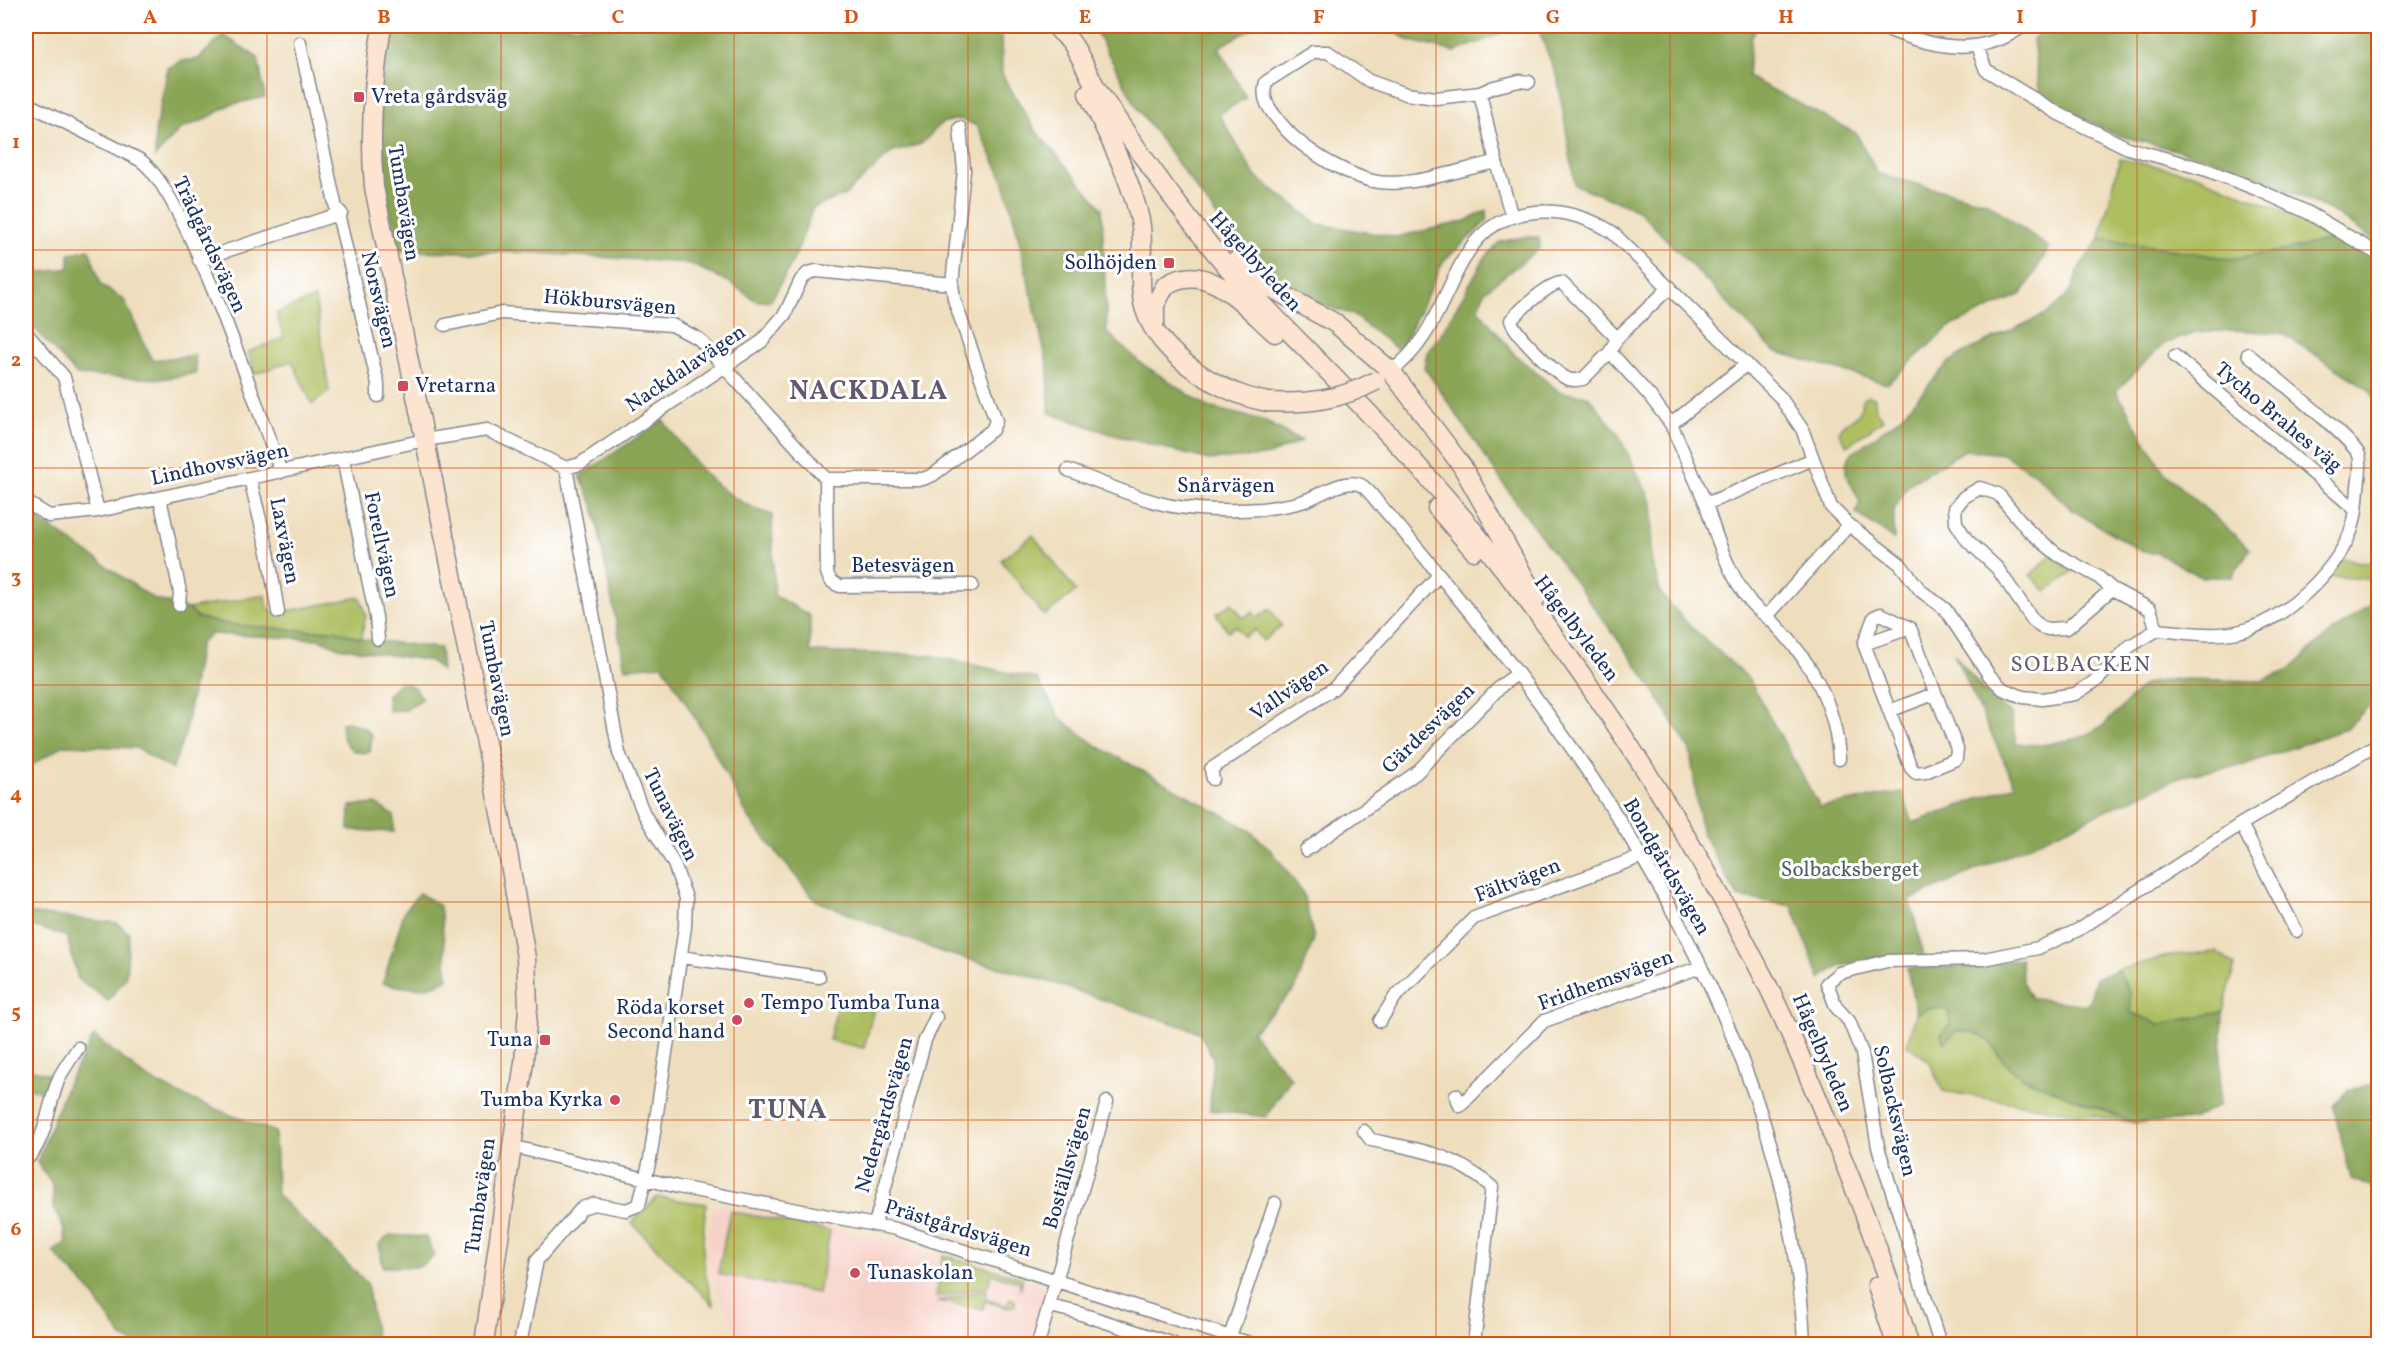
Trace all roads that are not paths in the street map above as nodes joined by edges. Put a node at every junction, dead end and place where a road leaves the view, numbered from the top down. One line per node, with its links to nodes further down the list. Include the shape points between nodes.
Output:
1 (382, 26): 32 (main road, Tumbavägen, via 372,93 374,187)
2 (1878, 26): 6 (street, via 1923,41)
3 (2023, 26): 6 (street)
4 (1058, 30): 9 (main road, Hågelbyleden, via 1070,40)
5 (300, 43): 13 (street, Norsvägen, via 336,208)
6 (1977, 47): 15 (street, via 1986,70 2080,124 2128,148 2207,170 2256,189 2307,212)
7 (1529, 82): 8 (street, via 1519,81)
8 (1480, 93): 12 (street); 12 (street, via 1436,98 1406,94 1370,81 1328,52 1313,52 1266,82 1264,89 1267,106 1312,153 1374,182 1395,183)
9 (1094, 94): 20 (main road, via 1135,202 1143,242 1142,291 1146,312); 22 (main road, Hågelbyleden, via 1153,190 1211,265); 29 (main road, via 1197,220 1243,268 1284,297 1335,323); 57 (main road, Hågelbyleden, via 1229,269 1466,522)
10 (26, 102): 16 (street, Trädgårdsvägen, via 146,164 176,212)
11 (960, 128): 17 (street, via 964,170)
12 (1496, 162): 14 (street)
13 (341, 213): 16 (street); 30 (street, Norsvägen)
14 (1512, 217): 18 (street, via 1555,211 1592,220 1612,232); 29 (street, via 1469,250 1427,332)
15 (2379, 254)
16 (199, 260): 37 (street, Trädgårdsvägen)
17 (952, 284): 28 (street, Nackdalavägen, via 808,273 785,314 761,342); 39 (street, via 994,410 994,428 933,475 911,479)
18 (1670, 287): 23 (street); 27 (street)
19 (445, 325): 28 (street, Hökbursvägen, via 502,313 672,325 699,339)
20 (1159, 332): 22 (main road, via 1154,313 1158,297 1170,282 1191,276 1221,286); 29 (main road, bridge, via 1176,354 1209,381 1268,402 1299,404 1332,399)
21 (26, 333): 45 (street, via 64,377)
22 (1275, 333): 93 (main road, Hågelbyleden, via 1395,459 1497,579 1607,728 1656,804 1724,922 1787,1047 1844,1188)
23 (1617, 338): 24 (street); 24 (street, via 1562,283 1547,289 1511,320 1516,330 1567,378 1583,380)
24 (1610, 352): 31 (street)
25 (2248, 354): 44 (street, Tycho Brahes väg, via 2359,455)
26 (2175, 356): 44 (street, Tycho Brahes väg)
27 (1748, 364): 31 (street); 34 (street, via 1792,412)
28 (723, 368): 35 (street, Nackdalavägen, via 580,464); 39 (street, Hökbursvägen)
29 (1383, 376): 57 (main road, via 1462,466)
30 (378, 396)
31 (1671, 424): 43 (street)
32 (425, 440): 33 (street, Lindhovsvägen); 35 (street, via 494,431); 77 (main road, Tumbavägen, via 525,958 528,1000 524,1062)
33 (343, 459): 37 (street, Lindhovsvägen); 55 (street, Forellvägen)
34 (1813, 459): 43 (street); 46 (street, via 1832,507)
35 (566, 468): 68 (street, Tunavägen, via 619,753 644,814 674,864 686,898)
36 (1068, 470): 40 (street, Snårvägen, via 1174,506 1284,506)
37 (281, 472): 38 (street, Lindhovsvägen)
38 (250, 479): 41 (street, Lindhovsvägen); 51 (street, Laxvägen)
39 (826, 479): 48 (street, Betesvägen, via 827,572 834,584)
40 (1350, 483): 47 (street, Bondgårdsvägen, via 1363,486)
41 (160, 498): 45 (street, Lindhovsvägen); 50 (street, via 180,592)
42 (26, 502): 45 (street, Lindhovsvägen, via 49,516)
43 (1706, 504): 52 (street, via 1735,578 1751,603)
44 (2356, 510): 54 (street, Tycho Brahes väg, via 2349,537 2323,573 2279,614 2247,630)
45 (98, 511)
46 (1849, 525): 52 (street); 54 (street, via 1900,564 1921,591 1945,609 1989,675 2003,689 2023,697 2042,699 2075,694 2097,680 2130,646)
47 (1439, 575): 58 (street, Bondgårdsvägen); 63 (street, Vallvägen, via 1334,688 1211,769)
48 (972, 585)
49 (2112, 589): 49 (street, via 2067,628 2041,627 1997,568 1967,540 1956,523 1955,508 1980,488 1998,494 2029,531 2058,555 2097,576); 54 (street, via 2150,609)
50 (179, 605)
51 (278, 612)
52 (1767, 616): 62 (street, via 1806,660 1822,687 1838,733)
53 (1910, 628): 56 (street); 56 (street, via 1881,614 1874,617); 59 (street)
54 (2157, 630)
55 (378, 639)
56 (1864, 644): 60 (street)
57 (1565, 650): 94 (main road, Hågelbyleden, via 1663,796 1765,981 1795,1042 1853,1184)
58 (1517, 674): 65 (street, Gärdesvägen, via 1416,773); 66 (street, Bondgårdsvägen, via 1574,753)
59 (1934, 694): 60 (street); 60 (street, via 1957,749 1956,759 1925,772 1911,768)
60 (1889, 711)
61 (2379, 744): 64 (street, Solbacksvägen)
62 (1839, 759)
63 (1213, 778)
64 (2241, 824): 67 (street); 95 (street, Solbacksvägen, via 2078,930 2038,948 1984,959 1887,961 1839,973 1827,983 1862,1053 1878,1147)
65 (1306, 850)
66 (1640, 857): 69 (street, Bondgårdsvägen); 72 (street, Fältvägen, via 1474,918 1395,997)
67 (2295, 931)
68 (681, 957): 70 (street); 79 (street, Tunavägen)
69 (1701, 967): 74 (street, Fridhemsvägen, via 1544,1021 1460,1106); 92 (street, Bondgårdsvägen, via 1727,1019 1772,1148 1787,1210)
70 (819, 977)
71 (936, 1017): 81 (street, Nedergårdsvägen, via 925,1040)
72 (1380, 1021)
73 (78, 1048): 78 (street, via 60,1077 32,1155)
74 (1456, 1095)
75 (1107, 1102): 82 (street, Boställsvägen)
76 (1364, 1131): 91 (street, via 1371,1140 1448,1158 1468,1167 1492,1187)
77 (511, 1146): 79 (street, Prästgårdsvägen); 86 (main road, Tumbavägen)
78 (26, 1160)
79 (645, 1180): 81 (street, Prästgårdsvägen); 87 (street, via 636,1208 594,1204 582,1208 537,1260)
80 (1275, 1203): 84 (street)
81 (875, 1224): 82 (street, Prästgårdsvägen)
82 (1057, 1279): 83 (street, Boställsvägen); 84 (street, Prästgårdsvägen)
83 (1050, 1306): 85 (street); 88 (street, Boställsvägen)
84 (1230, 1337): 90 (street, Prästgårdsvägen)
85 (1158, 1342): 89 (street)
86 (484, 1344)
87 (520, 1344)
88 (1038, 1344)
89 (1174, 1344)
90 (1252, 1344)
91 (1474, 1344)
92 (1804, 1344)
93 (1896, 1344)
94 (1910, 1344)
95 (1940, 1344)

